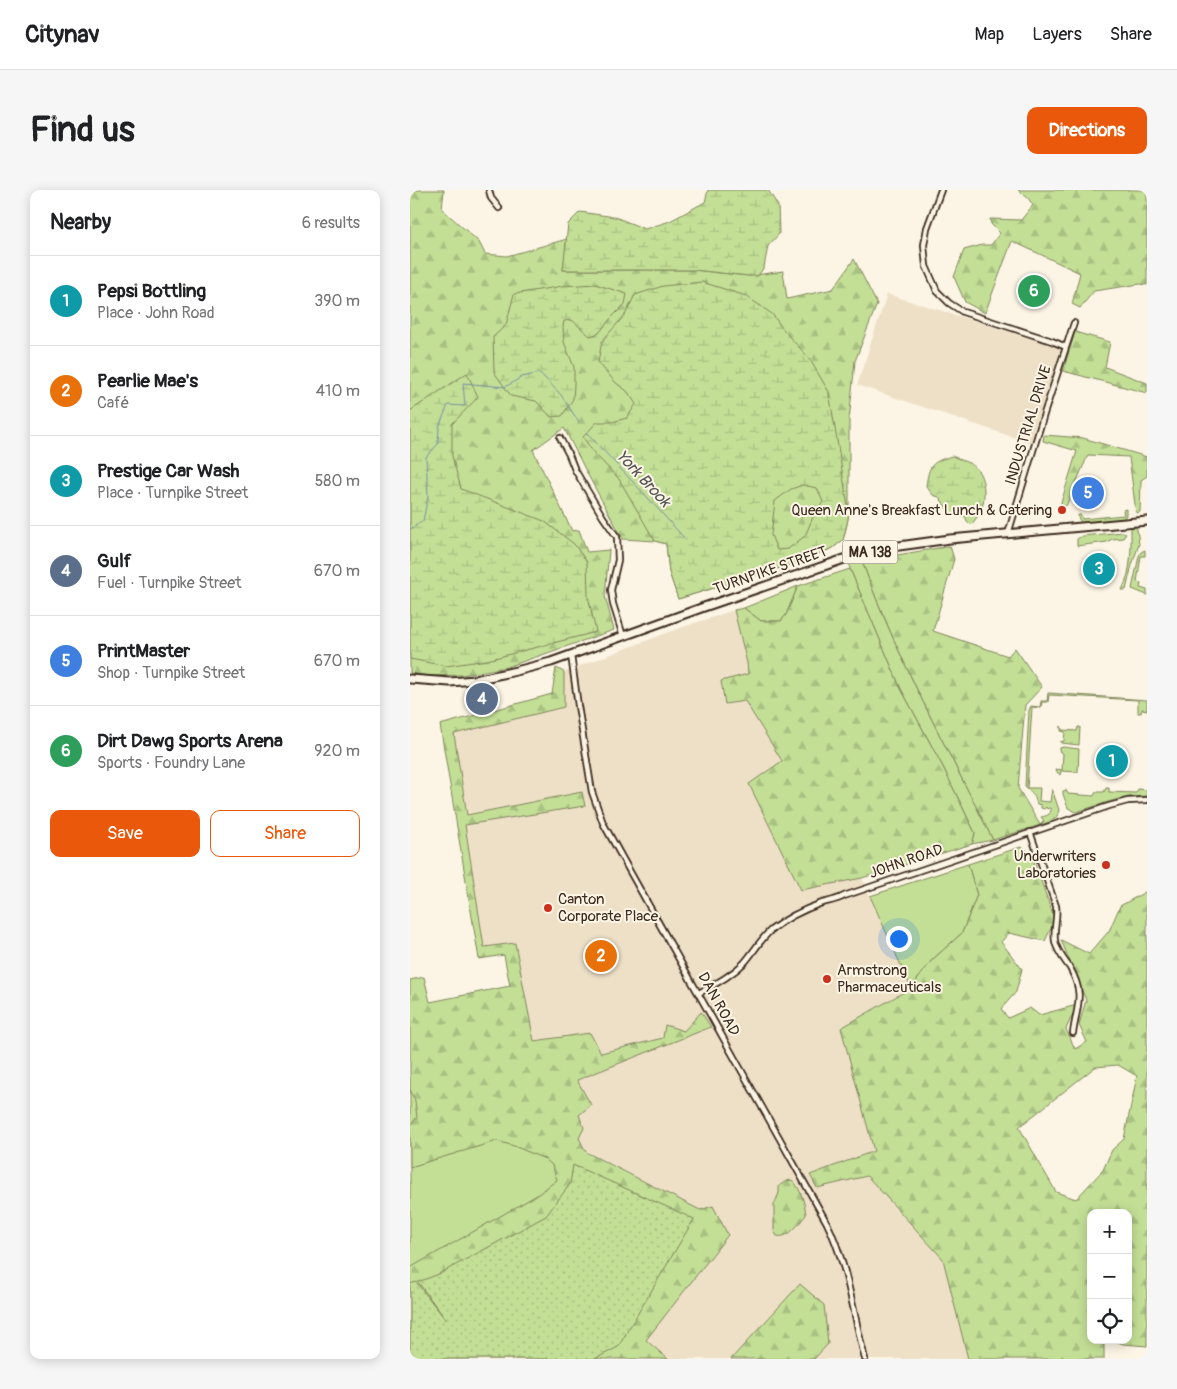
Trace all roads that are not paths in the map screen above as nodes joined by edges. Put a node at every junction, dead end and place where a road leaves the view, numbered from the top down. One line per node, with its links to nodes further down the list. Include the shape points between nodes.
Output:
1 (489, 190): 3 (street)
2 (941, 190): 5 (street, via 924,245 926,266 937,291 963,312)
3 (499, 208)
4 (1074, 324): 5 (street, INDUSTRIAL DRIVE)
5 (1066, 347): 8 (street, INDUSTRIAL DRIVE)
6 (560, 438): 9 (street, via 575,470 617,537 618,560 611,590)
7 (1147, 521): 8 (main road, TURNPIKE STREET / MA 138)
8 (1008, 534): 9 (main road, TURNPIKE STREET / MA 138, via 907,545 853,556)
9 (623, 636): 10 (main road, TURNPIKE STREET / MA 138)
10 (571, 655): 11 (main road, TURNPIKE STREET / MA 138, via 475,680); 14 (street, DAN ROAD, via 594,802)
11 (410, 679)
12 (1147, 800): 13 (street, JOHN ROAD, via 1109,806)
13 (1030, 832): 14 (street, JOHN ROAD, via 803,911 764,937 735,972); 15 (street, via 1056,906 1055,944 1079,989)
14 (699, 993): 16 (street, DAN ROAD, via 831,1231 847,1276)
15 (1073, 1033)
16 (865, 1359)

